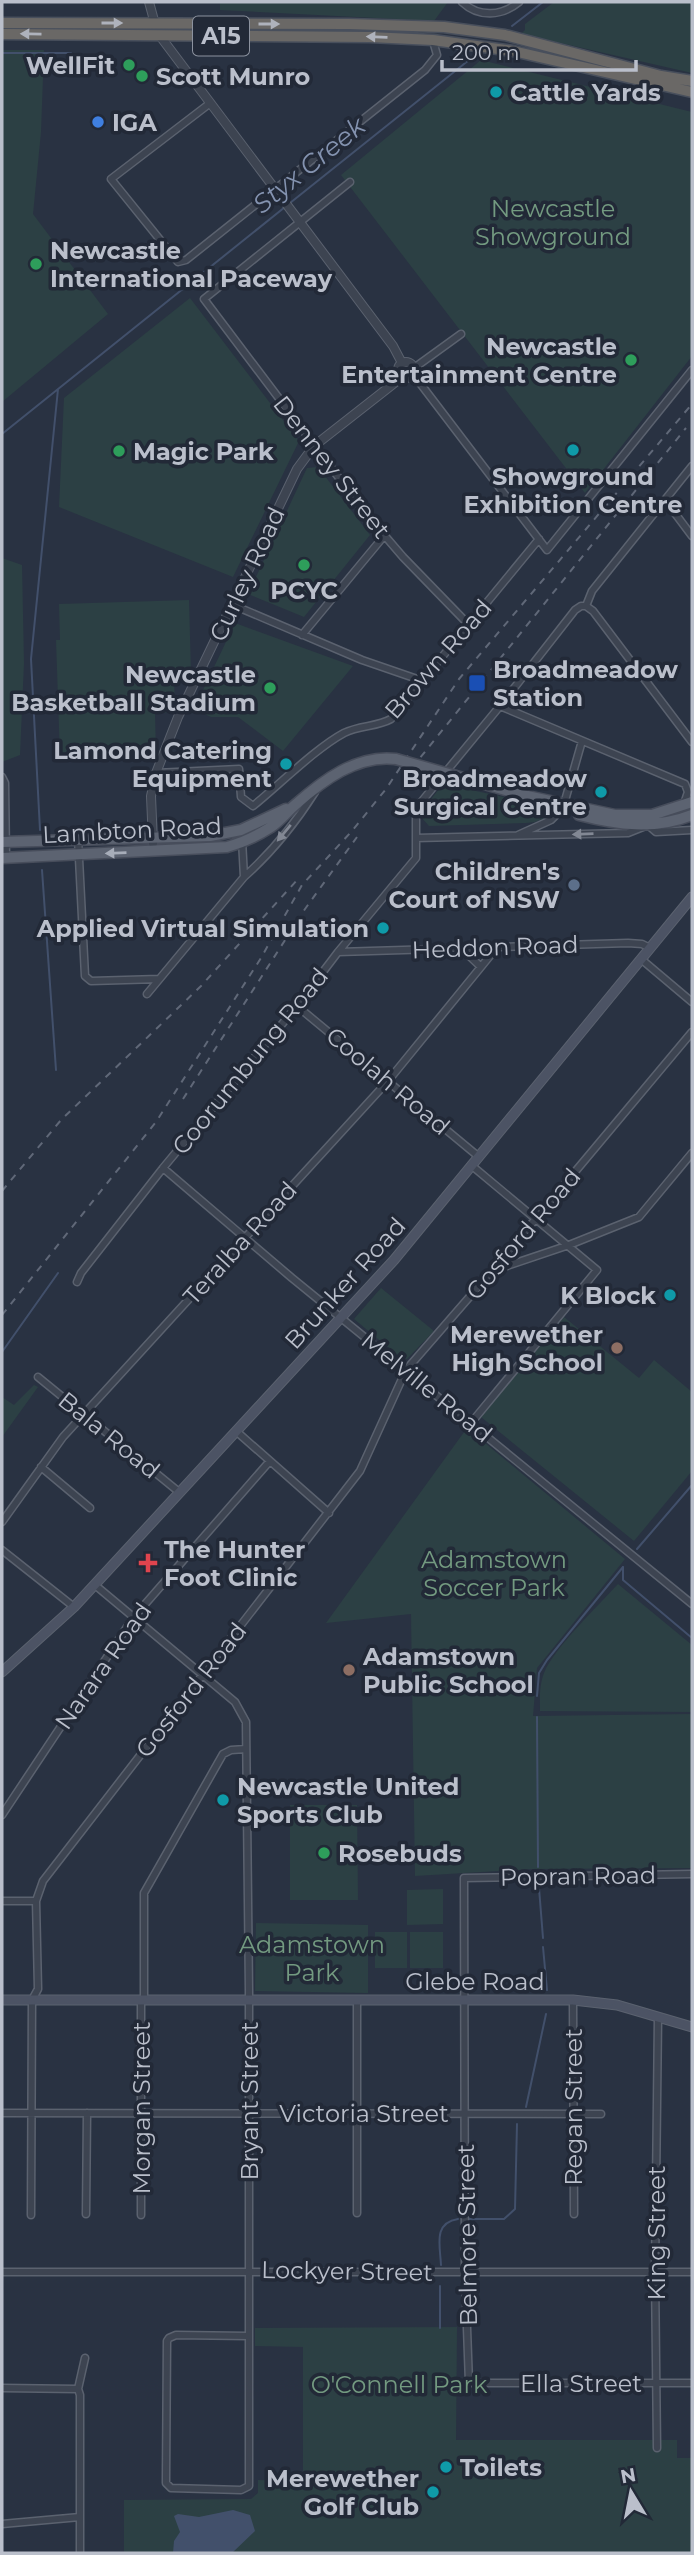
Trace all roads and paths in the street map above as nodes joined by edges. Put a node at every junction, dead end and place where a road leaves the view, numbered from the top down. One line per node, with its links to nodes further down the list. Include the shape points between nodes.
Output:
1 (149, 2): 5 (street)
2 (462, 2): 3 (street, via 494,14)
3 (519, 2)
4 (2, 23): 5 (highway, A15, one-way to 5)
5 (155, 24): 7 (highway); 8 (highway, A15, one-way to 8, via 444,27)
6 (2, 34): 7 (highway, A15, one-way to 6)
7 (160, 36): 9 (highway, A15, one-way to 7); 13 (street)
8 (511, 36): 10 (highway); 11 (highway, A15)
9 (433, 40): 10 (highway, A15); 15 (street, via 437,55 425,70)
10 (508, 50): 12 (highway, A15)
11 (692, 81)
12 (692, 92)
13 (209, 104): 15 (street); 15 (street, via 111,178 178,262)
14 (350, 182): 16 (street)
15 (276, 193): 16 (street)
16 (299, 222): 18 (street); 22 (street, Denney Street, via 204,299)
17 (461, 334): 20 (street)
18 (402, 363): 20 (street, via 408,362); 21 (street, via 398,370)
19 (692, 370): 27 (street, via 547,550)
20 (414, 371): 21 (street); 27 (street)
21 (402, 377): 22 (street, Curley Road)
22 (314, 446): 25 (street, Denney Street); 28 (street, Curley Road, via 297,469)
23 (692, 466): 24 (street, Coorumbung Road)
24 (665, 500): 26 (street); 29 (street, Coorumbung Road, via 592,592)
25 (384, 536): 30 (street, Denney Street); 31 (street)
26 (692, 536)
27 (539, 539): 30 (street, Brown Road)
28 (233, 605): 31 (street); 36 (street, Curley Road)
29 (586, 606): 33 (street, Coorumbung Road, via 575,610); 35 (street)
30 (469, 625): 32 (street, Brown Road)
31 (302, 635): 32 (street)
32 (424, 681): 36 (street, Brown Road, via 391,719 338,737 253,806 241,797 239,769)
33 (500, 706): 34 (street); 48 (street, Coorumbung Road, via 420,803)
34 (582, 741): 39 (street, via 685,784); 41 (street)
35 (692, 742)
36 (156, 773): 47 (street, Curley Road, via 151,796)
37 (2, 777): 50 (street)
38 (319, 786): 40 (main road, Lambton Road); 41 (main road, Lambton Road, bridge, via 359,763 396,759); 55 (street, one-way to 55)
39 (688, 804): 41 (main road, Lambton Road, via 661,814 635,816)
40 (295, 805): 44 (main road, Lambton Road); 51 (main road, Lambton Road, via 272,826)
41 (562, 807): 43 (main road, Lambton Road, via 608,822); 46 (street, Lambton Road, via 551,820)
42 (692, 815): 43 (main road, Lambton Road)
43 (648, 825): 45 (street, Lambton Road, via 656,832); 46 (street, Lambton Road, one-way to 46, via 628,833)
44 (241, 830): 47 (main road, Lambton Road); 51 (street)
45 (692, 830)
46 (517, 836): 48 (street, Lambton Road)
47 (153, 838): 49 (main road, Lambton Road); 52 (street, Curley Road)
48 (416, 838): 60 (street, Coorumbung Road, via 416,858)
49 (78, 839): 50 (main road, Lambton Road); 53 (street)
50 (4, 842): 54 (street)
51 (243, 842): 52 (main road, Lambton Road); 55 (street)
52 (153, 852): 53 (main road, Lambton Road, one-way to 53)
53 (78, 855): 54 (main road, Lambton Road); 63 (street, via 88,979)
54 (4, 858)
55 (244, 877): 63 (street)
56 (692, 897): 59 (main road, Brunker Road)
57 (498, 946): 58 (street, Heddon Road); 59 (street, Heddon Road, via 628,943); 62 (street, Teralba Road)
58 (460, 948): 60 (street, Heddon Road); 62 (street)
59 (650, 948): 61 (main road, Brunker Road)
60 (338, 951): 66 (street, Coorumbung Road)
61 (641, 960): 65 (street); 70 (main road, Brunker Road)
62 (481, 966): 68 (street, Teralba Road)
63 (159, 979): 64 (street)
64 (147, 994)
65 (692, 1002)
66 (297, 1006): 68 (street, Coolah Road); 72 (street, Coorumbung Road)
67 (692, 1032): 73 (street, Gosford Road)
68 (388, 1081): 70 (street, Coolah Road); 74 (street, Teralba Road)
69 (692, 1153): 75 (street, via 639,1217)
70 (479, 1157): 71 (main road, Brunker Road)
71 (471, 1165): 73 (street); 78 (main road, Brunker Road)
72 (163, 1168): 74 (street, Melville Road); 77 (street, Coorumbung Road)
73 (536, 1218): 75 (street); 76 (street, Gosford Road)
74 (244, 1238): 78 (street, Melville Road); 81 (street, Teralba Road)
75 (569, 1245): 76 (street); 82 (street, via 597,1270)
76 (492, 1271): 79 (street, Gosford Road)
77 (76, 1282)
78 (341, 1317): 79 (street, Melville Road); 83 (main road, Brunker Road)
79 (406, 1370): 82 (street, Melville Road); 88 (street, Gosford Road, via 360,1471)
80 (38, 1377): 81 (street, Bala Road)
81 (84, 1414): 85 (street, Teralba Road); 86 (street, Bala Road)
82 (471, 1423): 92 (street, Melville Road)
83 (236, 1431): 84 (street); 86 (main road, Brunker Road)
84 (269, 1462): 88 (street); 94 (street, Narara Road)
85 (41, 1467): 87 (street); 89 (street, Teralba Road)
86 (179, 1492): 91 (main road, Brunker Road)
87 (90, 1508)
88 (329, 1513): 96 (street, Gosford Road)
89 (2, 1522)
90 (2, 1550): 93 (street)
91 (94, 1585): 93 (main road, Brunker Road); 94 (street)
92 (692, 1604)
93 (74, 1607): 95 (main road, Brunker Road)
94 (133, 1618): 96 (street); 98 (street, Narara Road)
95 (2, 1672)
96 (202, 1675): 97 (street, Bryant Street, via 235,1702 245,1717); 102 (street, Gosford Road, via 43,1881)
97 (246, 1749): 105 (street, Bryant Street); 108 (street, Morgan Street, via 231,1749 223,1755 144,1893)
98 (2, 1815)
99 (692, 1874): 100 (street, Popran Road)
100 (464, 1878): 106 (street, Belmore Street)
101 (2, 1901): 102 (street)
102 (36, 1901): 104 (street, Gosford Road, via 38,1989)
103 (2, 2000): 104 (main road, Glebe Road)
104 (32, 2000): 108 (main road, Glebe Road); 113 (street, Gosford Road)
105 (249, 2000): 108 (main road, Glebe Road); 109 (main road, Glebe Road); 116 (street, Bryant Street)
106 (465, 2000): 107 (main road, Glebe Road); 109 (main road, Glebe Road); 118 (street, Belmore Street)
107 (573, 2000): 110 (main road, Glebe Road, via 617,2005); 119 (street, Regan Street)
108 (142, 2001): 115 (street, Morgan Street)
109 (357, 2001): 117 (street)
110 (658, 2018): 111 (main road, Glebe Road); 128 (street, King Street)
111 (692, 2028)
112 (2, 2113): 113 (street, Victoria Street)
113 (33, 2113): 114 (street, Victoria Street); 124 (street, Gosford Road)
114 (87, 2113): 115 (street, Victoria Street); 122 (street)
115 (141, 2113): 116 (street, Victoria Street); 125 (street, Morgan Street)
116 (249, 2113): 117 (street, Victoria Street); 126 (street, Bryant Street)
117 (357, 2113): 118 (street, Victoria Street); 121 (street)
118 (466, 2113): 119 (street, Victoria Street); 130 (street, Belmore Street)
119 (574, 2114): 120 (street, Victoria Street); 123 (street, Regan Street)
120 (601, 2114)
121 (357, 2213)
122 (86, 2214)
123 (573, 2214)
124 (32, 2215)
125 (141, 2215)
126 (249, 2270): 127 (street, Lockyer Street); 130 (street, Lockyer Street); 131 (street, Bryant Street)
127 (2, 2272)
128 (655, 2272): 129 (street, Lockyer Street); 130 (street, Lockyer Street); 134 (street, King Street)
129 (692, 2272)
130 (465, 2273): 133 (street, Belmore Street)
131 (248, 2336): 131 (street, Bryant Street, via 169,2338 168,2487 241,2490 249,2486)
132 (85, 2358): 137 (street)
133 (470, 2382): 134 (street, Ella Street)
134 (656, 2383): 135 (street, Ella Street); 138 (street, King Street)
135 (692, 2383)
136 (2, 2388): 137 (street)
137 (78, 2389): 139 (street)
138 (657, 2448)
139 (80, 2517): 140 (street); 141 (street)
140 (2, 2524)
141 (80, 2553)

